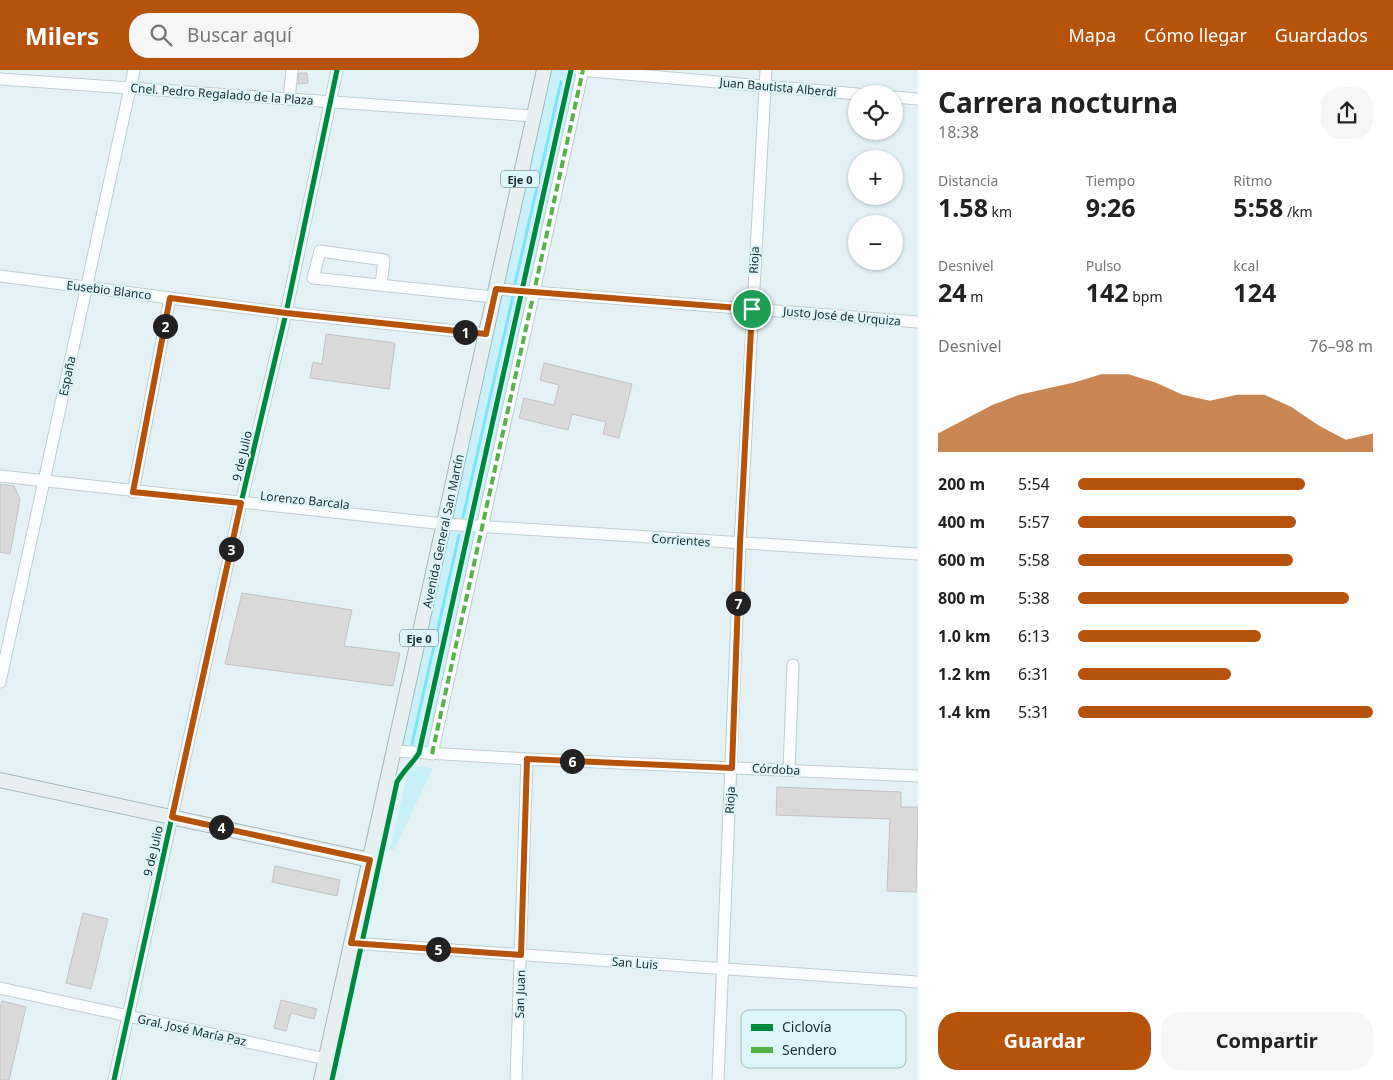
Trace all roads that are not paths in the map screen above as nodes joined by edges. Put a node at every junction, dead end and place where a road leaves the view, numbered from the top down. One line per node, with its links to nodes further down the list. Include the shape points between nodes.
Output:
1 (134, 70): 10 (street, España)
2 (292, 70): 13 (street)
3 (337, 70): 15 (street, 9 de Julio)
4 (544, 70): 16 (main road, Avenida General San Martín / Eje 0)
5 (579, 70): 6 (street, Juan Bautista Alberdi)
6 (583, 70): 9 (street, Juan Bautista Alberdi); 20 (street)
7 (766, 70): 9 (street, Rioja)
8 (0, 79): 10 (street, Cnel. Pedro Regalado de la Plaza)
9 (765, 86): 11 (street, Juan Bautista Alberdi); 23 (street, Rioja)
10 (130, 88): 13 (street, Cnel. Pedro Regalado de la Plaza); 19 (street, España)
11 (848, 93)
12 (903, 98): 14 (street)
13 (288, 99): 15 (street, Cnel. Pedro Regalado de la Plaza)
14 (918, 99)
15 (329, 102): 16 (street, Cnel. Pedro Regalado de la Plaza); 24 (street, 9 de Julio)
16 (534, 116): 21 (main road, Avenida General San Martín / Eje 0)
17 (0, 276): 19 (street, Eusebio Blanco)
18 (381, 285): 18 (street, Justo José de Urquiza, via 312,278 320,250 384,260); 21 (street, Justo José de Urquiza)
19 (86, 287): 22 (street, Eusebio Blanco); 28 (street, España)
20 (534, 292): 21 (street, Justo José de Urquiza); 23 (street, Justo José de Urquiza); 32 (street)
21 (495, 293): 26 (main road, Avenida General San Martín / Eje 0)
22 (170, 298): 24 (street, Eusebio Blanco); 29 (street)
23 (752, 309): 25 (street, Justo José de Urquiza); 33 (street, Rioja)
24 (286, 313): 26 (street, Eusebio Blanco); 30 (street, 9 de Julio)
25 (918, 322)
26 (486, 334): 31 (main road, Avenida General San Martín / Eje 0)
27 (0, 476): 28 (street, Lorenzo Barcala)
28 (45, 481): 29 (street, Lorenzo Barcala); 36 (street, España)
29 (133, 492): 30 (street, Lorenzo Barcala)
30 (241, 503): 31 (street, Lorenzo Barcala); 44 (street, 9 de Julio)
31 (444, 524): 32 (street, Corrientes); 37 (main road, Avenida General San Martín / Eje 0)
32 (482, 527): 33 (street, Corrientes); 38 (street)
33 (740, 543): 34 (street, Corrientes); 40 (street, Rioja)
34 (918, 554)
35 (793, 665): 41 (street)
36 (0, 682)
37 (394, 751): 38 (street, Córdoba); 45 (main road, Avenida General San Martín / Eje 0)
38 (432, 754): 39 (street, Córdoba)
39 (527, 759): 40 (street, Córdoba); 47 (street, San Juan)
40 (732, 768): 41 (street, Córdoba); 48 (street, Rioja)
41 (789, 770): 42 (street, Córdoba)
42 (918, 776)
43 (0, 780): 44 (main road)
44 (172, 817): 45 (main road); 51 (street, 9 de Julio)
45 (370, 860): 46 (main road, Avenida General San Martín / Eje 0)
46 (351, 943): 47 (street, San Luis); 52 (main road, Avenida General San Martín / Eje 0)
47 (521, 955): 48 (street, San Luis); 55 (street, San Juan)
48 (723, 968): 49 (street, San Luis); 56 (street, Rioja)
49 (918, 982)
50 (0, 988): 51 (street, Gral. José María Paz)
51 (127, 1016): 52 (street, Gral. José María Paz); 53 (street, 9 de Julio)
52 (326, 1059): 54 (main road, Avenida General San Martín / Eje 0)
53 (114, 1080)
54 (321, 1080)
55 (516, 1080)
56 (718, 1080)

